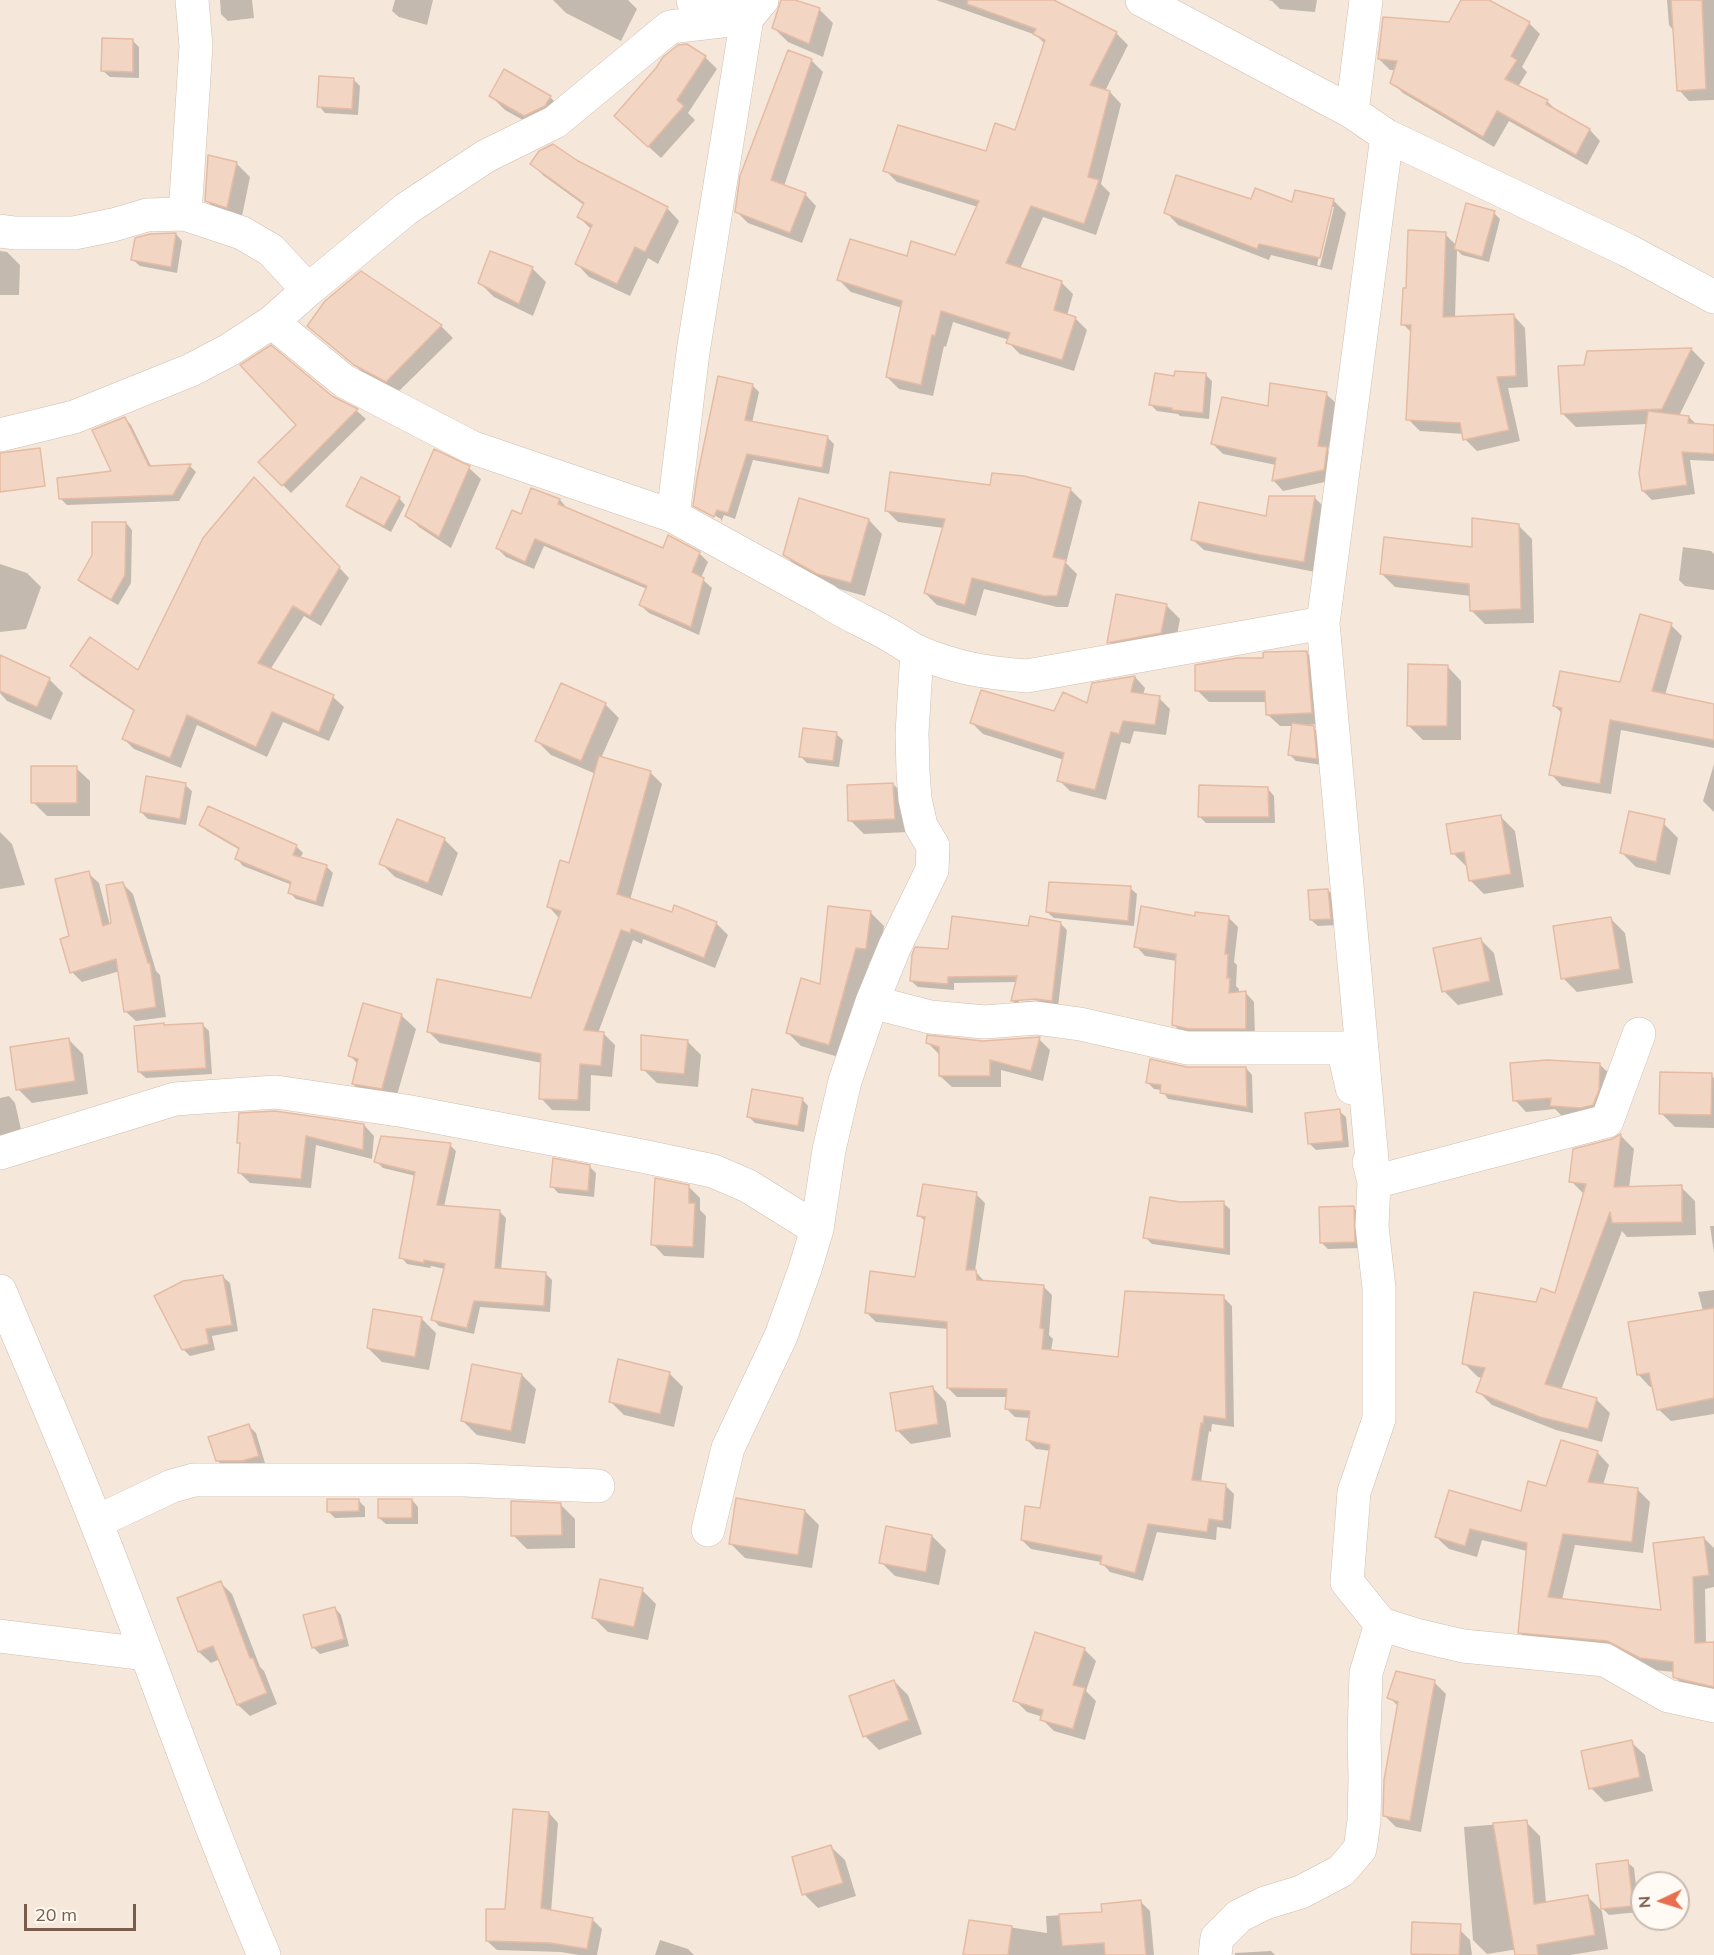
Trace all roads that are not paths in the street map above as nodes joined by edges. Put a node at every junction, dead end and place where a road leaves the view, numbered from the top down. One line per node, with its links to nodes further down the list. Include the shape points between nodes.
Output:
1 (192, 0): 8 (street, via 196,46)
2 (693, 0): 5 (street)
3 (1142, 0): 6 (street)
4 (1366, 0): 6 (street)
5 (755, 9): 10 (street, via 670,27 555,122 486,156 406,209); 14 (street, via 693,352)
6 (1352, 112): 7 (street)
7 (1387, 136): 11 (street, via 1627,250); 15 (street)
8 (185, 213): 9 (street, via 147,215 74,233); 10 (street, via 242,233 272,250)
9 (0, 231)
10 (308, 290): 12 (street)
11 (1714, 297)
12 (272, 322): 13 (street, via 191,370 74,417); 14 (street, via 344,381 471,447)
13 (0, 435)
14 (673, 516): 16 (street)
15 (1323, 623): 16 (street, via 1027,676 957,667); 20 (street)
16 (917, 651): 17 (street, via 913,772 921,826 933,846 932,870)
17 (872, 1002): 20 (street, via 930,1017 985,1022 1036,1018 1080,1024 1187,1048 1343,1048); 21 (street, via 845,1080)
18 (1640, 1034): 20 (street, via 1607,1121)
19 (0, 1153): 21 (street, via 175,1099 276,1092 405,1111 713,1171 748,1186)
20 (1374, 1182): 26 (street, via 1379,1419 1354,1492 1347,1582)
21 (817, 1229): 25 (street, via 781,1336 728,1448)
22 (0, 1291): 24 (street)
23 (598, 1486): 24 (street, via 465,1480 194,1480 172,1486)
24 (96, 1522): 28 (street)
25 (708, 1530)
26 (1381, 1624): 29 (street, via 1463,1646 1605,1660 1668,1696); 31 (street, via 1366,1673 1364,1821 1360,1849 1341,1871 1301,1892 1239,1916 1217,1938)
27 (0, 1636): 28 (street)
28 (145, 1654): 30 (street)
29 (1714, 1706)
30 (264, 1955)
31 (1215, 1955)

